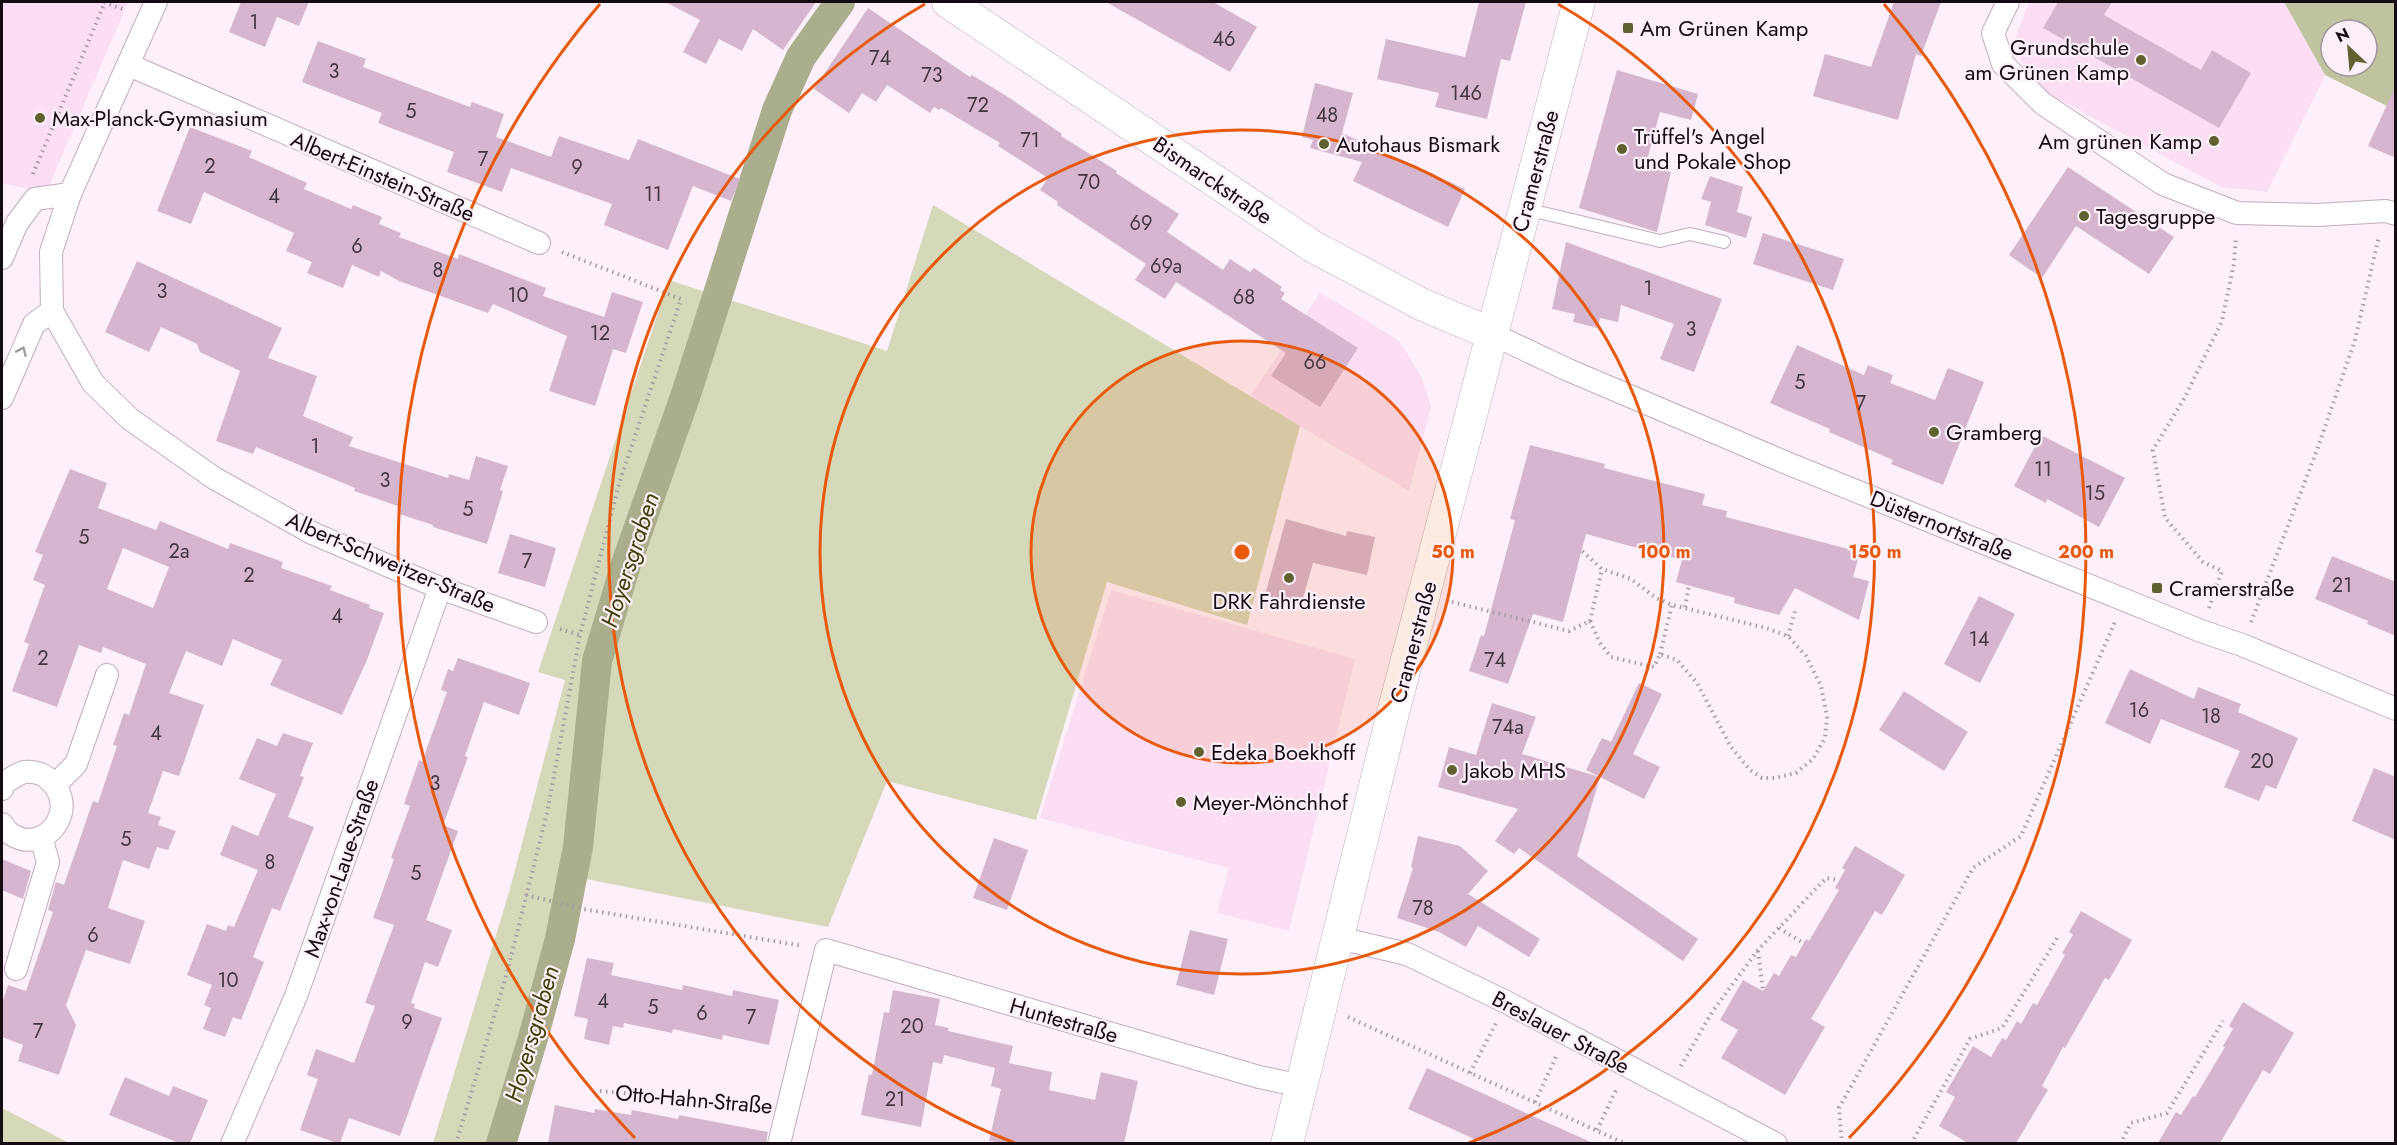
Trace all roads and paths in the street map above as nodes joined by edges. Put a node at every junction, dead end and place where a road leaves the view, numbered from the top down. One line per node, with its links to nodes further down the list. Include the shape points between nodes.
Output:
1 (105, 2): 8 (path, via 33,173)
2 (156, 2): 6 (street, Albert-Schweitzer-Straße)
3 (948, 2): 16 (main road, Bismarckstraße, via 1311,246 1421,304)
4 (1579, 2): 9 (main road, Cramerstraße)
5 (2008, 2): 10 (street, via 1993,33 2002,64 2042,103 2163,184 2237,213)
6 (129, 64): 7 (street, Albert-Schweitzer-Straße); 12 (street, Albert-Einstein-Straße)
7 (70, 194): 8 (street); 15 (street, Albert-Schweitzer-Straße, via 51,252)
8 (34, 199): 14 (street, via 17,223)
9 (1525, 208): 11 (lane, via 1660,241 1690,234); 16 (main road, Cramerstraße)
10 (2390, 213): 31 (path, via 2368,278 2355,340)
11 (1724, 242)
12 (539, 243): 40 (path, via 681,299 619,484 579,635 547,813)
13 (2235, 252): 29 (path, via 2222,321 2185,397 2153,450 2165,518 2204,562 2222,571)
14 (2, 258)
15 (52, 311): 17 (street, one-way to 15, via 34,324); 21 (street, Albert-Schweitzer-Straße, via 93,383 130,419 214,478 312,533)
16 (1492, 334): 22 (main road, Cramerstraße); 23 (street, Düsternortstraße, via 1782,461)
17 (2, 398)
18 (1581, 550): 19 (path)
19 (1602, 569): 24 (path, via 1631,579); 27 (path)
20 (1689, 585): 25 (path)
21 (440, 588): 28 (street, Albert-Schweitzer-Straße); 61 (street, Max-von-Laue-Straße, via 296,996)
22 (1425, 595): 27 (path, via 1569,631); 43 (main road, Cramerstraße)
23 (2125, 599): 29 (street, Düsternortstraße); 67 (path, via 2021,836 1973,868 1839,1108)
24 (1672, 605): 25 (path); 32 (path)
25 (1685, 607): 30 (path)
26 (1796, 608): 30 (path)
27 (1590, 621): 32 (path, via 1611,657 1654,667)
28 (536, 622)
29 (2201, 631): 31 (street, Düsternortstraße)
30 (1788, 636): 32 (path, via 1806,656 1821,686 1827,717 1825,738 1813,759 1796,773 1775,778 1762,778 1750,770 1731,747 1697,683 1677,660)
31 (2242, 645): 34 (street, Düsternortstraße)
32 (1660, 654)
33 (107, 675): 35 (street, via 76,764)
34 (2396, 709)
35 (56, 784): 36 (street, via 43,774 26,771 4,783); 38 (street, via 63,800 62,816 57,826)
36 (2, 789)
37 (2, 824): 38 (street, via 11,834 25,839)
38 (41, 837): 47 (street, via 48,862)
39 (1839, 880): 41 (path, via 1826,878)
40 (526, 895): 45 (path, via 583,909); 62 (path)
41 (1779, 928): 44 (path); 46 (path)
42 (2059, 935): 68 (path, via 2002,1028 1970,1039)
43 (1339, 938): 49 (street, Breslauer Straße, via 1407,954); 50 (main road, Cramerstraße)
44 (1803, 943)
45 (826, 950): 55 (street, Huntestraße, via 1259,1077); 59 (street, Otto-Hahn-Straße)
46 (1758, 950): 48 (path); 56 (path, via 1712,1012)
47 (16, 969)
48 (1763, 991)
49 (1506, 1002): 52 (street, Breslauer Straße); 54 (path)
50 (1320, 1005): 54 (path); 55 (main road, Cramerstraße)
51 (2223, 1021): 69 (path, via 2167,1113 2131,1123)
52 (1566, 1035): 53 (street, Breslauer Straße); 58 (path)
53 (1627, 1067): 56 (street, Breslauer Straße); 60 (path)
54 (1470, 1073): 58 (path)
55 (1302, 1086): 64 (main road, Cramerstraße)
56 (1668, 1087): 66 (street, Breslauer Straße)
57 (600, 1091): 59 (path, Otto-Hahn-Straße)
58 (1535, 1102): 60 (path)
59 (788, 1107): 63 (street, Otto-Hahn-Straße)
60 (1597, 1130): 65 (path)
61 (232, 1143)
62 (456, 1143)
63 (779, 1143)
64 (1287, 1143)
65 (1626, 1143)
66 (1776, 1143)
67 (1842, 1143)
68 (1911, 1143)
69 (2120, 1143)

